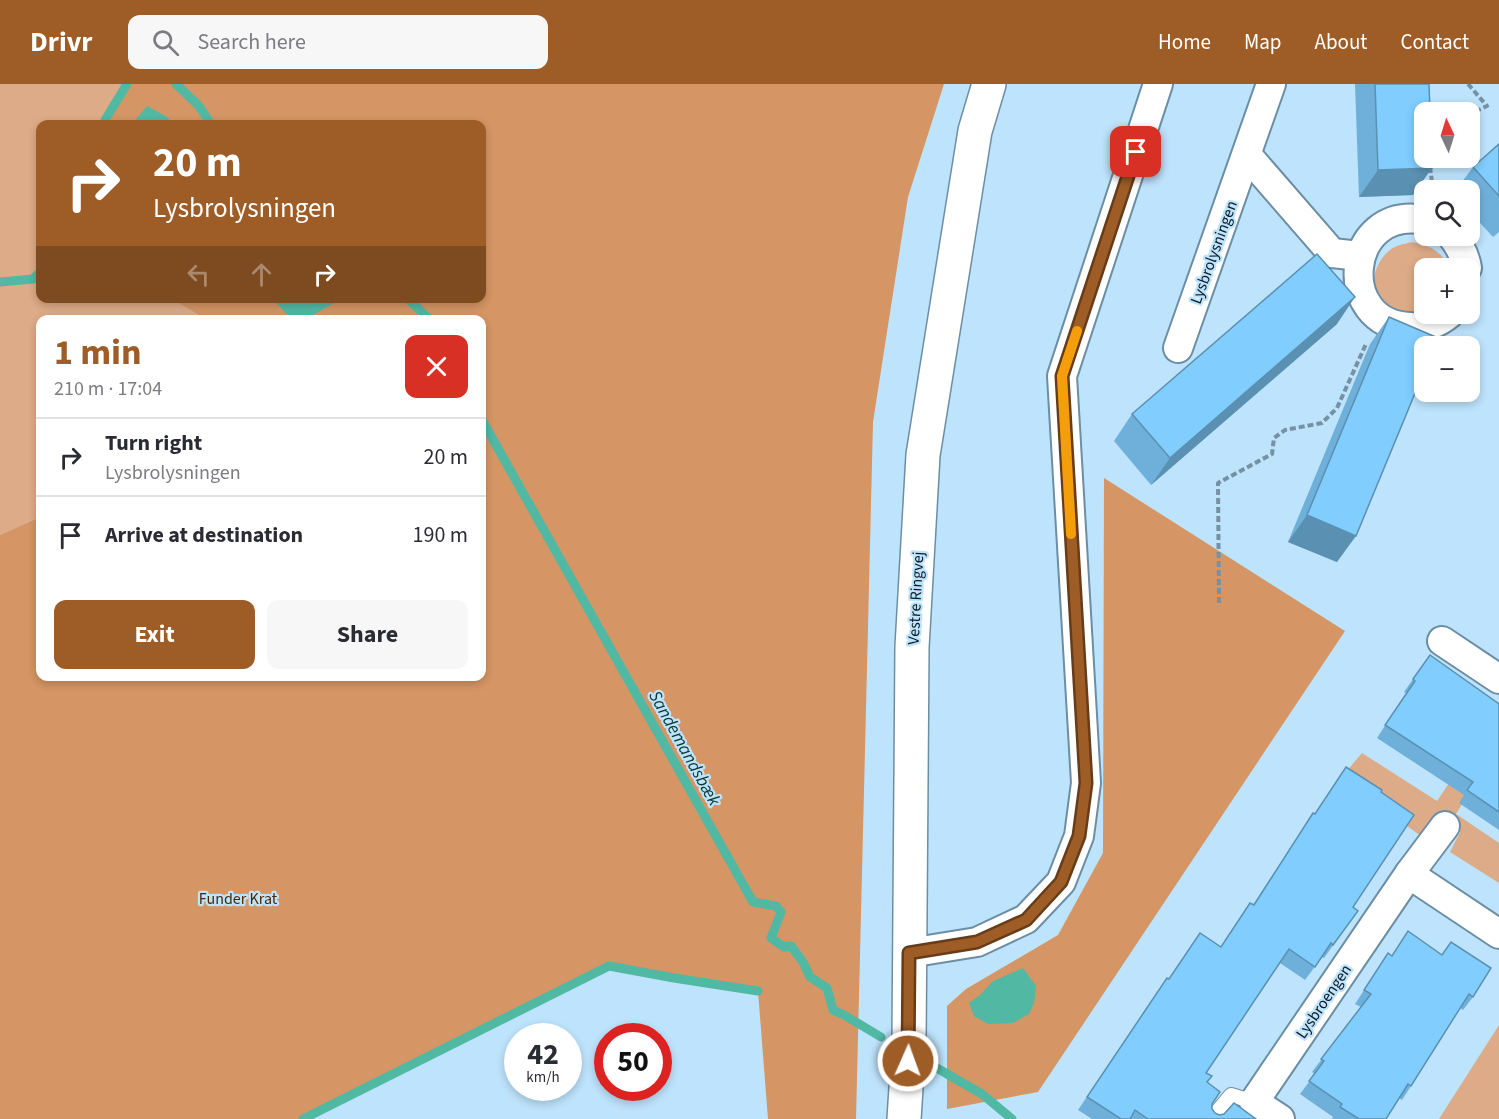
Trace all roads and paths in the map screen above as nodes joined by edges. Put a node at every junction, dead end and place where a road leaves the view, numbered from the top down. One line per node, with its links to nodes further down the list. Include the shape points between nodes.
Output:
1 (989, 84): 18 (main road, Vestre Ringvej, via 975,131 922,455 912,647)
2 (1158, 84): 18 (street, via 1062,376 1086,783 1079,836 1061,882 1026,920 977,942)
3 (1271, 84): 6 (street, Lysbrolysningen)
4 (1468, 84): 5 (path, via 1487,106)
5 (1480, 109)
6 (1247, 155): 8 (street, via 1332,253); 11 (street, Lysbrolysningen)
7 (1414, 219): 8 (street, via 1392,222 1378,230)
8 (1360, 256): 9 (street, via 1359,286)
9 (1379, 316): 10 (street, via 1402,327); 12 (path, via 1337,408 1322,423 1285,430 1274,438 1272,454 1218,483)
10 (1433, 324)
11 (1178, 348)
12 (1219, 603)
13 (1443, 641): 14 (street)
14 (1499, 679)
15 (1445, 826): 16 (street, Lysbroengen)
16 (1409, 874): 17 (street); 19 (street, Lysbroengen)
17 (1499, 934)
18 (909, 953): 20 (main road, Vestre Ringvej)
19 (1254, 1102): 21 (lane, via 1231,1095); 22 (street)
20 (904, 1119)
21 (1212, 1119)
22 (1280, 1119)

